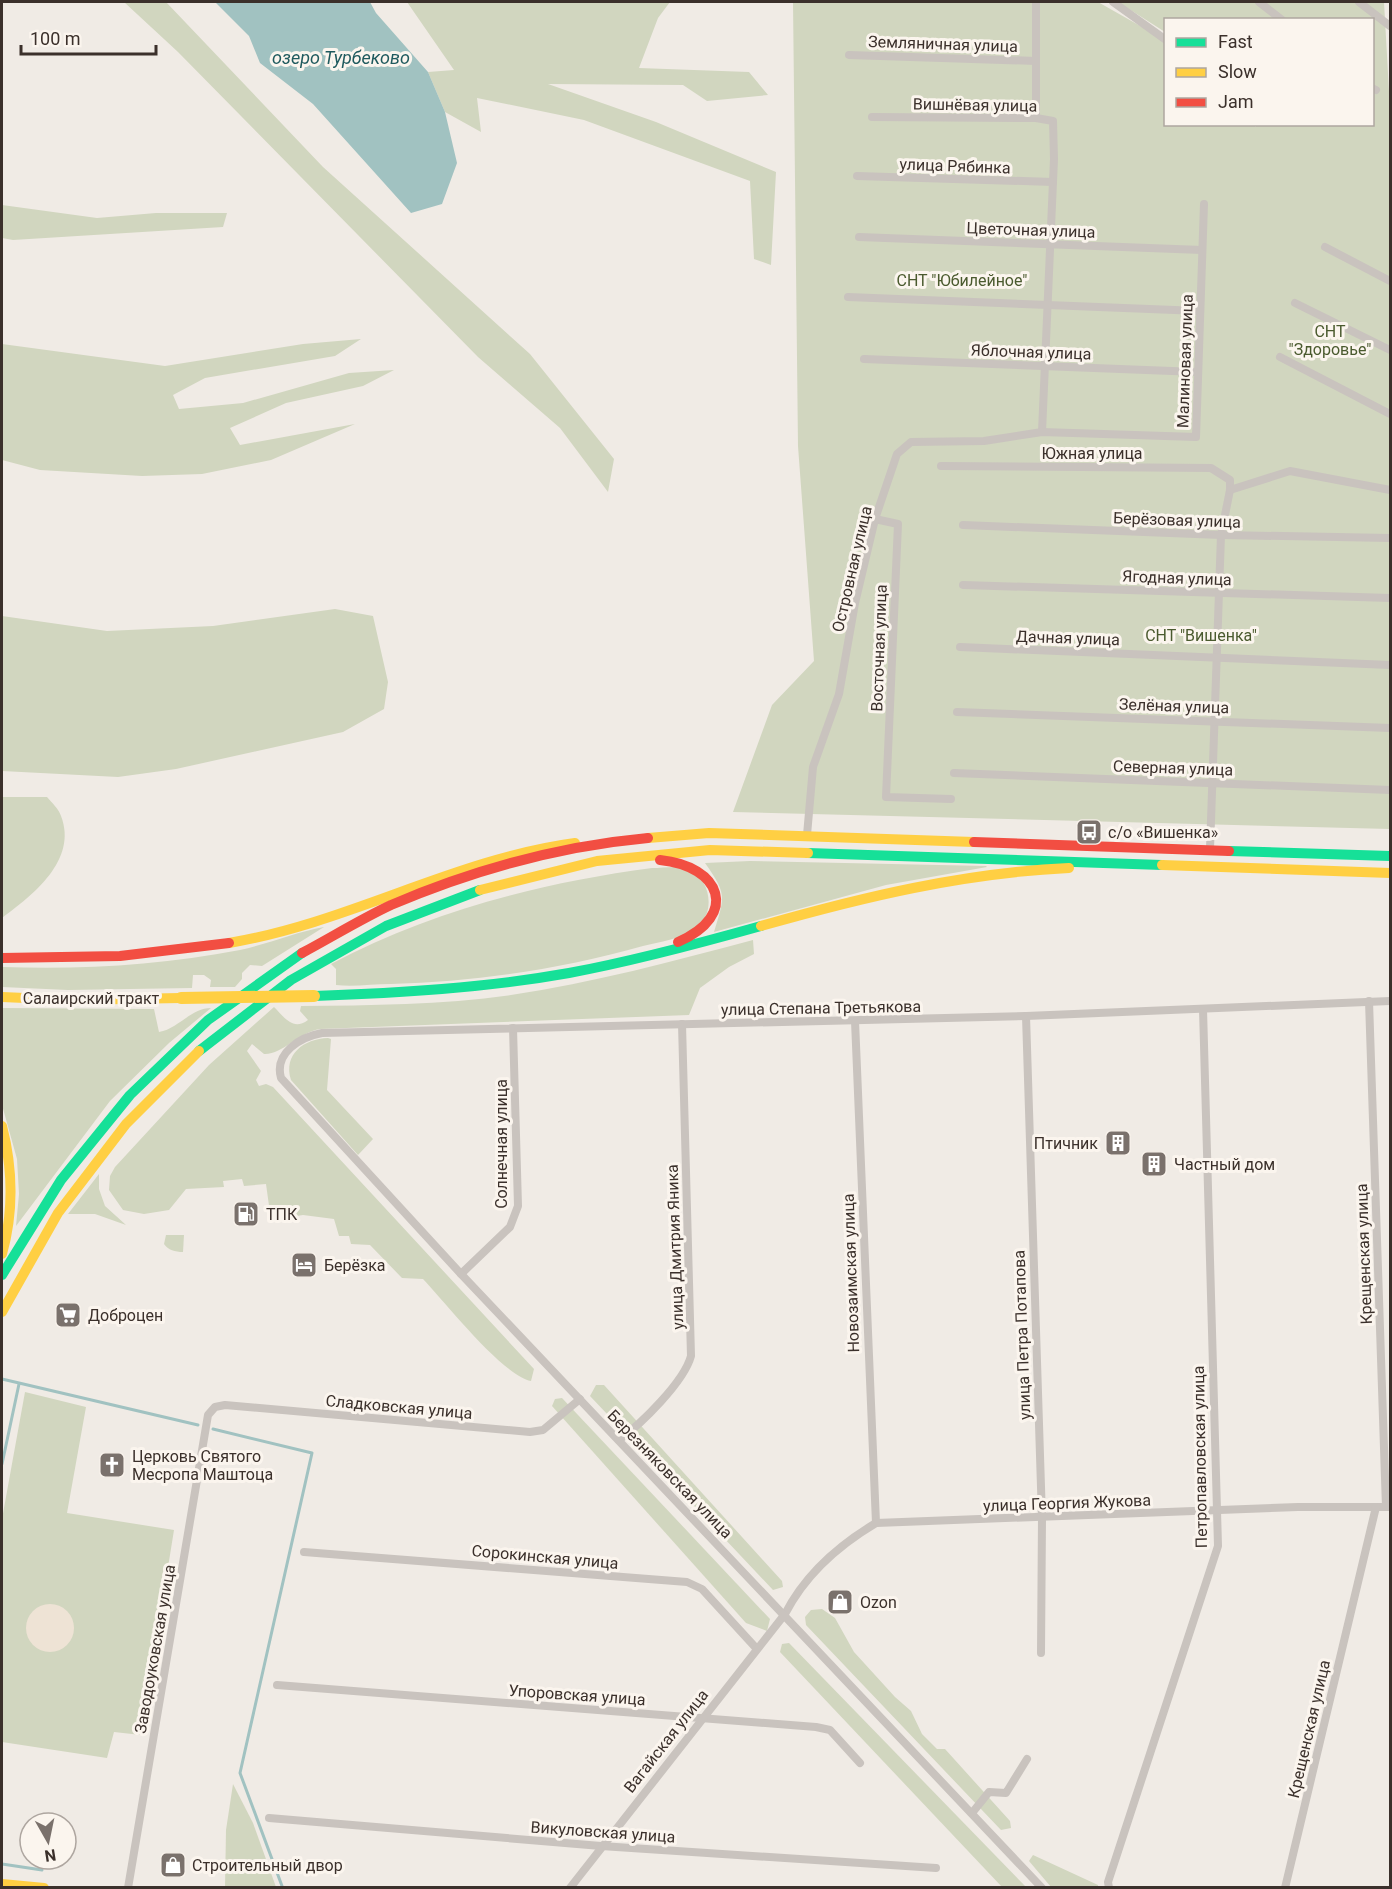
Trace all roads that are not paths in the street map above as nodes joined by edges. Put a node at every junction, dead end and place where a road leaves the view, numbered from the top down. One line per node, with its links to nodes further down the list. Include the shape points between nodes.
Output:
1 (1036, 2): 9 (street)
2 (1113, 2): 7 (street)
3 (1259, 2): 5 (street)
4 (1359, 2): 6 (street)
5 (1279, 18)
6 (1390, 26)
7 (1164, 39)
8 (849, 55): 9 (street, Земляничная улица)
9 (1036, 61): 11 (street)
10 (872, 117): 11 (street, Вишнёвая улица)
11 (1036, 118): 13 (street, Вишнёвая улица, via 1053,121)
12 (857, 176): 13 (street, улица Рябинка)
13 (1053, 182): 16 (street, Вишнёвая улица)
14 (1204, 204): 18 (street, Малиновая улица)
15 (859, 237): 16 (street, Цветочная улица)
16 (1050, 245): 18 (street, Цветочная улица); 22 (street, Вишнёвая улица)
17 (1325, 247): 19 (street)
18 (1202, 250): 23 (street, Малиновая улица)
19 (1390, 281)
20 (848, 297): 22 (street)
21 (1295, 303): 24 (street)
22 (1047, 306): 23 (street); 27 (street, Вишнёвая улица)
23 (1200, 310): 28 (street, Малиновая улица)
24 (1390, 350)
25 (1280, 357): 29 (street)
26 (864, 359): 27 (street, Яблочная улица)
27 (1045, 366): 28 (street, Яблочная улица); 30 (street, Вишнёвая улица)
28 (1198, 372): 30 (street, Малиновая улица, via 1196,437)
29 (1390, 414)
30 (1042, 432): 34 (street, Островная улица, via 984,441 911,442 897,454)
31 (941, 466): 32 (street, Южная улица, via 1211,468 1230,480)
32 (1230, 490): 33 (street, via 1290,471); 36 (street)
33 (1390, 490)
34 (875, 519): 50 (street, Восточная улица, via 898,524 886,797); 51 (street, Островная улица, via 839,694 813,767)
35 (963, 525): 36 (street, Берёзовая улица)
36 (1221, 535): 37 (street, Берёзовая улица); 39 (street)
37 (1390, 538)
38 (963, 585): 39 (street, Ягодная улица)
39 (1219, 592): 40 (street, Ягодная улица); 42 (street)
40 (1390, 598)
41 (960, 647): 42 (street, Дачная улица)
42 (1217, 658): 43 (street, Дачная улица); 45 (street)
43 (1390, 665)
44 (957, 712): 45 (street, Зелёная улица)
45 (1215, 721): 46 (street, Зелёная улица); 48 (street)
46 (1390, 728)
47 (954, 773): 48 (street, Северная улица)
48 (1213, 783): 49 (street, Северная улица); 53 (street)
49 (1390, 790)
50 (951, 799)
51 (807, 835): 52 (main road, via 709,833); 53 (main road)
52 (615, 839): 58 (main road, via 533,848 489,859 313,922 239,942 115,959); 73 (main road, via 523,858 421,891 326,936 259,980 172,1054 100,1130 54,1189)
53 (1210, 849): 54 (main road)
54 (1390, 856)
55 (1256, 867): 56 (main road); 57 (main road, via 682,850 558,867 479,888); 59 (main road, via 1042,868 977,874 863,896 688,947)
56 (1390, 873)
57 (422, 909): 59 (main road, via 560,874 618,864 677,860 706,875 716,906 711,920 698,934); 74 (main road, via 368,933 303,970 241,1017 162,1087 69,1197 38,1244)
58 (2, 958)
59 (584, 971): 60 (main road, Салаирский тракт, bridge, via 470,988 314,996 71,1000)
60 (2, 997)
61 (1369, 1001): 62 (street, улица Степана Третьякова); 63 (street, улица Степана Третьякова); 79 (street, Крещенская улица)
62 (1390, 1001)
63 (1203, 1009): 64 (street, улица Степана Третьякова); 80 (street, Петропавловская улица)
64 (1026, 1016): 65 (street, улица Степана Третьякова); 81 (street, улица Петра Потапова)
65 (855, 1021): 66 (street, улица Степана Третьякова); 82 (street, Новозаимская улица)
66 (682, 1024): 67 (street, улица Степана Третьякова); 77 (street, улица Дмитрия Яника, via 691,1356 682,1375)
67 (513, 1028): 68 (street, улица Степана Третьякова, via 315,1034 300,1040 282,1056); 72 (street, Солнечная улица, via 518,1206 510,1227)
68 (281, 1077): 72 (street, Березняковская улица)
69 (2, 1126): 70 (main road, via 11,1182 11,1214)
70 (4, 1241): 71 (main road)
71 (2, 1254)
72 (461, 1274): 75 (street, Березняковская улица)
73 (2, 1275)
74 (2, 1312)
75 (580, 1399): 76 (street, Сладковская улица, via 549,1426 530,1432 225,1405); 77 (street, Березняковская улица)
76 (208, 1414): 98 (street, Заводоуковская улица)
77 (619, 1440): 84 (street, Березняковская улица)
78 (1376, 1507): 79 (street, улица Георгия Жукова); 80 (street, улица Георгия Жукова); 102 (street, Крещенская улица)
79 (1388, 1507)
80 (1217, 1510): 81 (street, улица Георгия Жукова); 101 (street, Петропавловская улица, via 1218,1546)
81 (1042, 1518): 82 (street, улица Георгия Жукова); 86 (street, улица Петра Потапова)
82 (876, 1523): 84 (street, via 856,1535 813,1573 795,1593)
83 (304, 1552): 85 (street, Сорокинская улица, via 687,1582 702,1589)
84 (784, 1614): 85 (street, Вагайская улица); 91 (street, Березняковская улица)
85 (756, 1648): 88 (street, Вагайская улица)
86 (1041, 1653)
87 (276, 1685): 88 (street, Упоровская улица)
88 (701, 1718): 90 (street, Упоровская улица, via 830,1730); 93 (street, Вагайская улица)
89 (1027, 1759): 91 (street, via 1006,1793 989,1792)
90 (860, 1763)
91 (972, 1813): 100 (street, Березняковская улица)
92 (268, 1818): 93 (street, Викуловская улица)
93 (601, 1846): 94 (street, Викуловская улица); 99 (street, Вагайская улица)
94 (936, 1868)
95 (2, 1884): 96 (main road)
96 (22, 1887): 97 (main road)
97 (44, 1887)
98 (128, 1887)
99 (570, 1887)
100 (1042, 1887)
101 (1109, 1887)
102 (1285, 1887)

